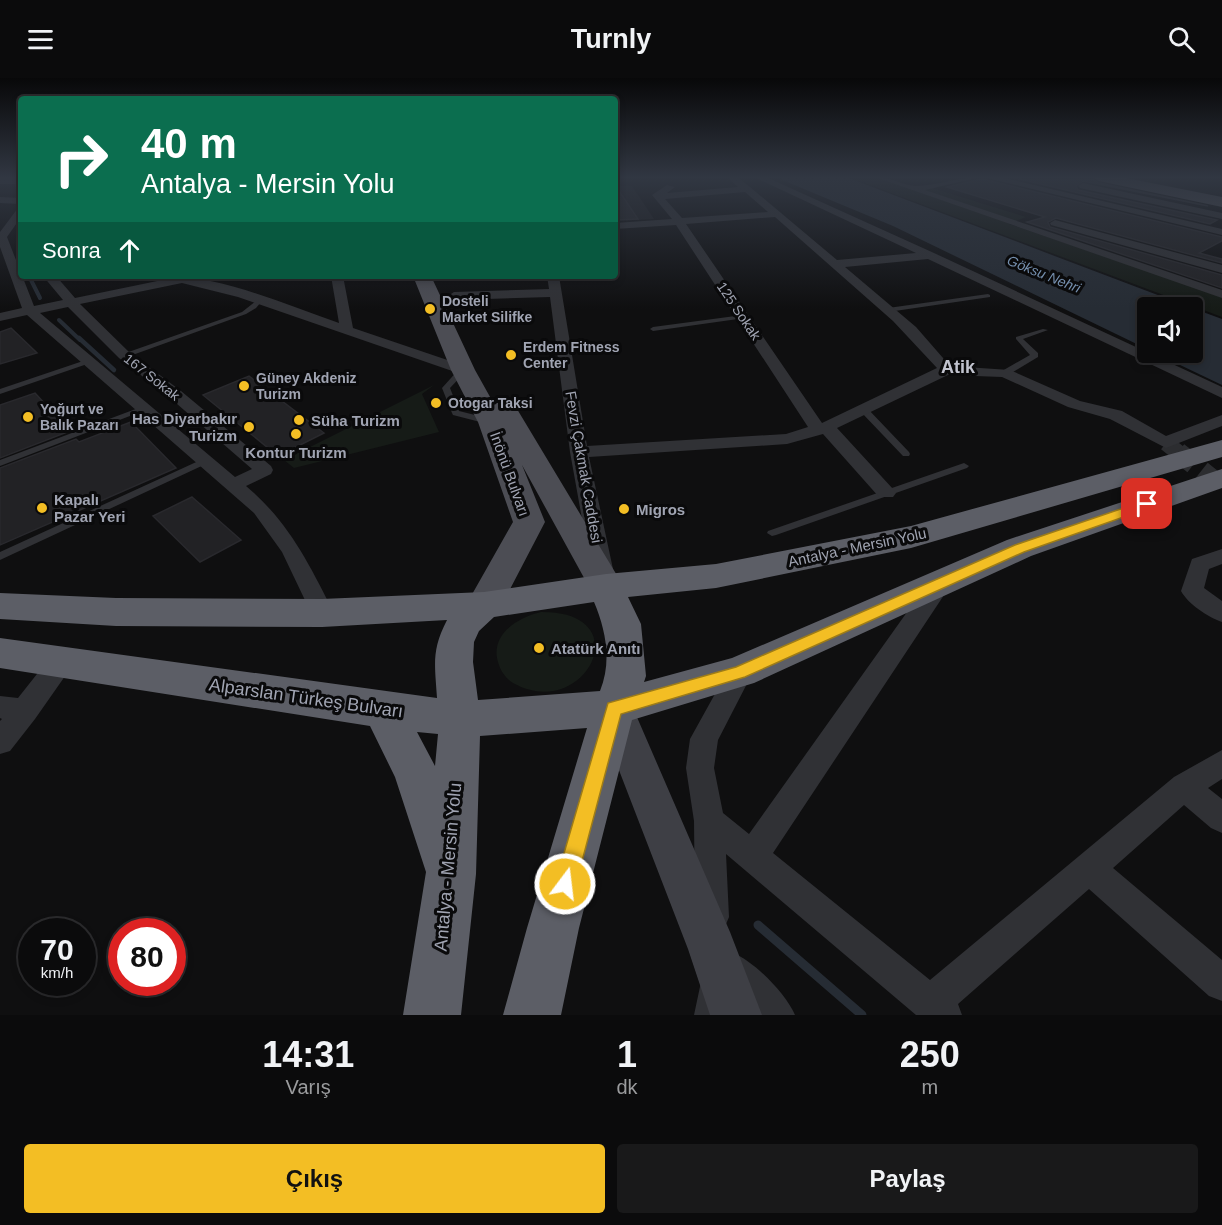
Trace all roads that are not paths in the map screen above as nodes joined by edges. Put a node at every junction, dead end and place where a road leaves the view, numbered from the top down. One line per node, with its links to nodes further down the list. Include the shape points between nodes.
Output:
1 (678, 220): 31 (street, 125 Sokak)
2 (670, 221): 9 (street)
3 (785, 221): 12 (street)
4 (854, 221): 11 (street)
5 (1002, 221): 24 (street)
6 (1045, 221): 14 (street)
7 (1172, 221): 10 (street)
8 (8, 225): 13 (street)
9 (618, 226)
10 (1222, 232)
11 (930, 255): 12 (street); 41 (street)
12 (835, 264): 29 (street)
13 (18, 265)
14 (1222, 269)
15 (21, 279): 28 (street)
16 (52, 279): 27 (street, 167 Sokak)
17 (171, 279): 27 (street)
18 (188, 279): 21 (street)
19 (338, 279): 34 (street)
20 (423, 279): 38 (main road, İnönü Bulvarı)
21 (222, 282): 26 (street)
22 (555, 284): 23 (street); 47 (street, Fevzi Çakmak Caddesi)
23 (450, 286): 58 (main road, İnönü Bulvarı, via 510,422)
24 (1222, 294)
25 (988, 296): 29 (lane)
26 (260, 300): 34 (street); 35 (lane, via 244,313)
27 (70, 301): 28 (street); 35 (street, 167 Sokak)
28 (29, 310): 30 (street); 36 (street)
29 (888, 310): 37 (street)
30 (0, 317)
31 (743, 317): 32 (lane); 45 (street, 125 Sokak)
32 (653, 329)
33 (1045, 330): 39 (lane, via 1018,338 1035,355)
34 (347, 331): 38 (street)
35 (124, 355): 53 (street, 167 Sokak, via 264,470)
36 (89, 362): 40 (lane); 42 (street)
37 (946, 369): 39 (street); 43 (street)
38 (464, 370): 60 (main road, İnönü Bulvarı, via 490,422 529,522)
39 (1005, 373): 44 (street, via 1074,404 1116,415 1166,443)
40 (0, 392)
41 (1222, 393)
42 (144, 409): 49 (street); 50 (lane)
43 (864, 411): 45 (street); 48 (lane)
44 (1222, 420)
45 (822, 428): 47 (street, via 788,439); 54 (street, 125 Sokak)
46 (1222, 448): 58 (highway, Antalya - Mersin Yolu, via 911,537 716,576)
47 (579, 453): 58 (street, Fevzi Çakmak Caddesi)
48 (906, 454)
49 (205, 461): 53 (street); 56 (lane)
50 (0, 462)
51 (964, 466): 54 (lane)
52 (1222, 478): 59 (highway, via 1019,548)
53 (232, 485): 62 (street, via 261,509 291,549)
54 (886, 493): 55 (lane)
55 (772, 532)
56 (0, 556)
57 (1222, 556): 63 (street, via 1200,564 1192,591)
58 (606, 587): 60 (highway, Antalya - Mersin Yolu); 68 (highway, via 622,624 625,651 626,676)
59 (924, 590): 66 (highway); 77 (street)
60 (484, 605): 62 (highway); 71 (highway, Antalya - Mersin Yolu, via 464,623 455,642)
61 (0, 606): 62 (highway, via 116,612)
62 (322, 613)
63 (1222, 614)
64 (0, 653): 65 (highway, Alparslan Türkeş Bulvarı)
65 (61, 662): 69 (highway, Alparslan Türkeş Bulvarı); 70 (street)
66 (740, 672): 68 (highway); 76 (street, via 704,739 700,768)
67 (0, 708): 70 (street)
68 (614, 708): 71 (highway, Alparslan Türkeş Bulvarı); 80 (street); 84 (highway)
69 (383, 710): 71 (highway, Alparslan Türkeş Bulvarı); 79 (highway, via 417,774)
70 (26, 711): 72 (street)
71 (460, 719): 79 (highway, Antalya - Mersin Yolu)
72 (0, 742)
73 (1222, 763): 74 (street)
74 (1184, 787): 75 (street); 78 (street)
75 (1222, 818)
76 (709, 821): 77 (street); 80 (street)
77 (752, 857): 82 (street)
78 (1089, 868): 81 (street); 82 (street)
79 (451, 874): 83 (highway, Antalya - Mersin Yolu)
80 (713, 949): 85 (lane); 86 (street); 87 (street)
81 (1222, 983)
82 (937, 1010)
83 (432, 1015)
84 (532, 1015)
85 (704, 1015)
86 (736, 1015)
87 (777, 1015)

